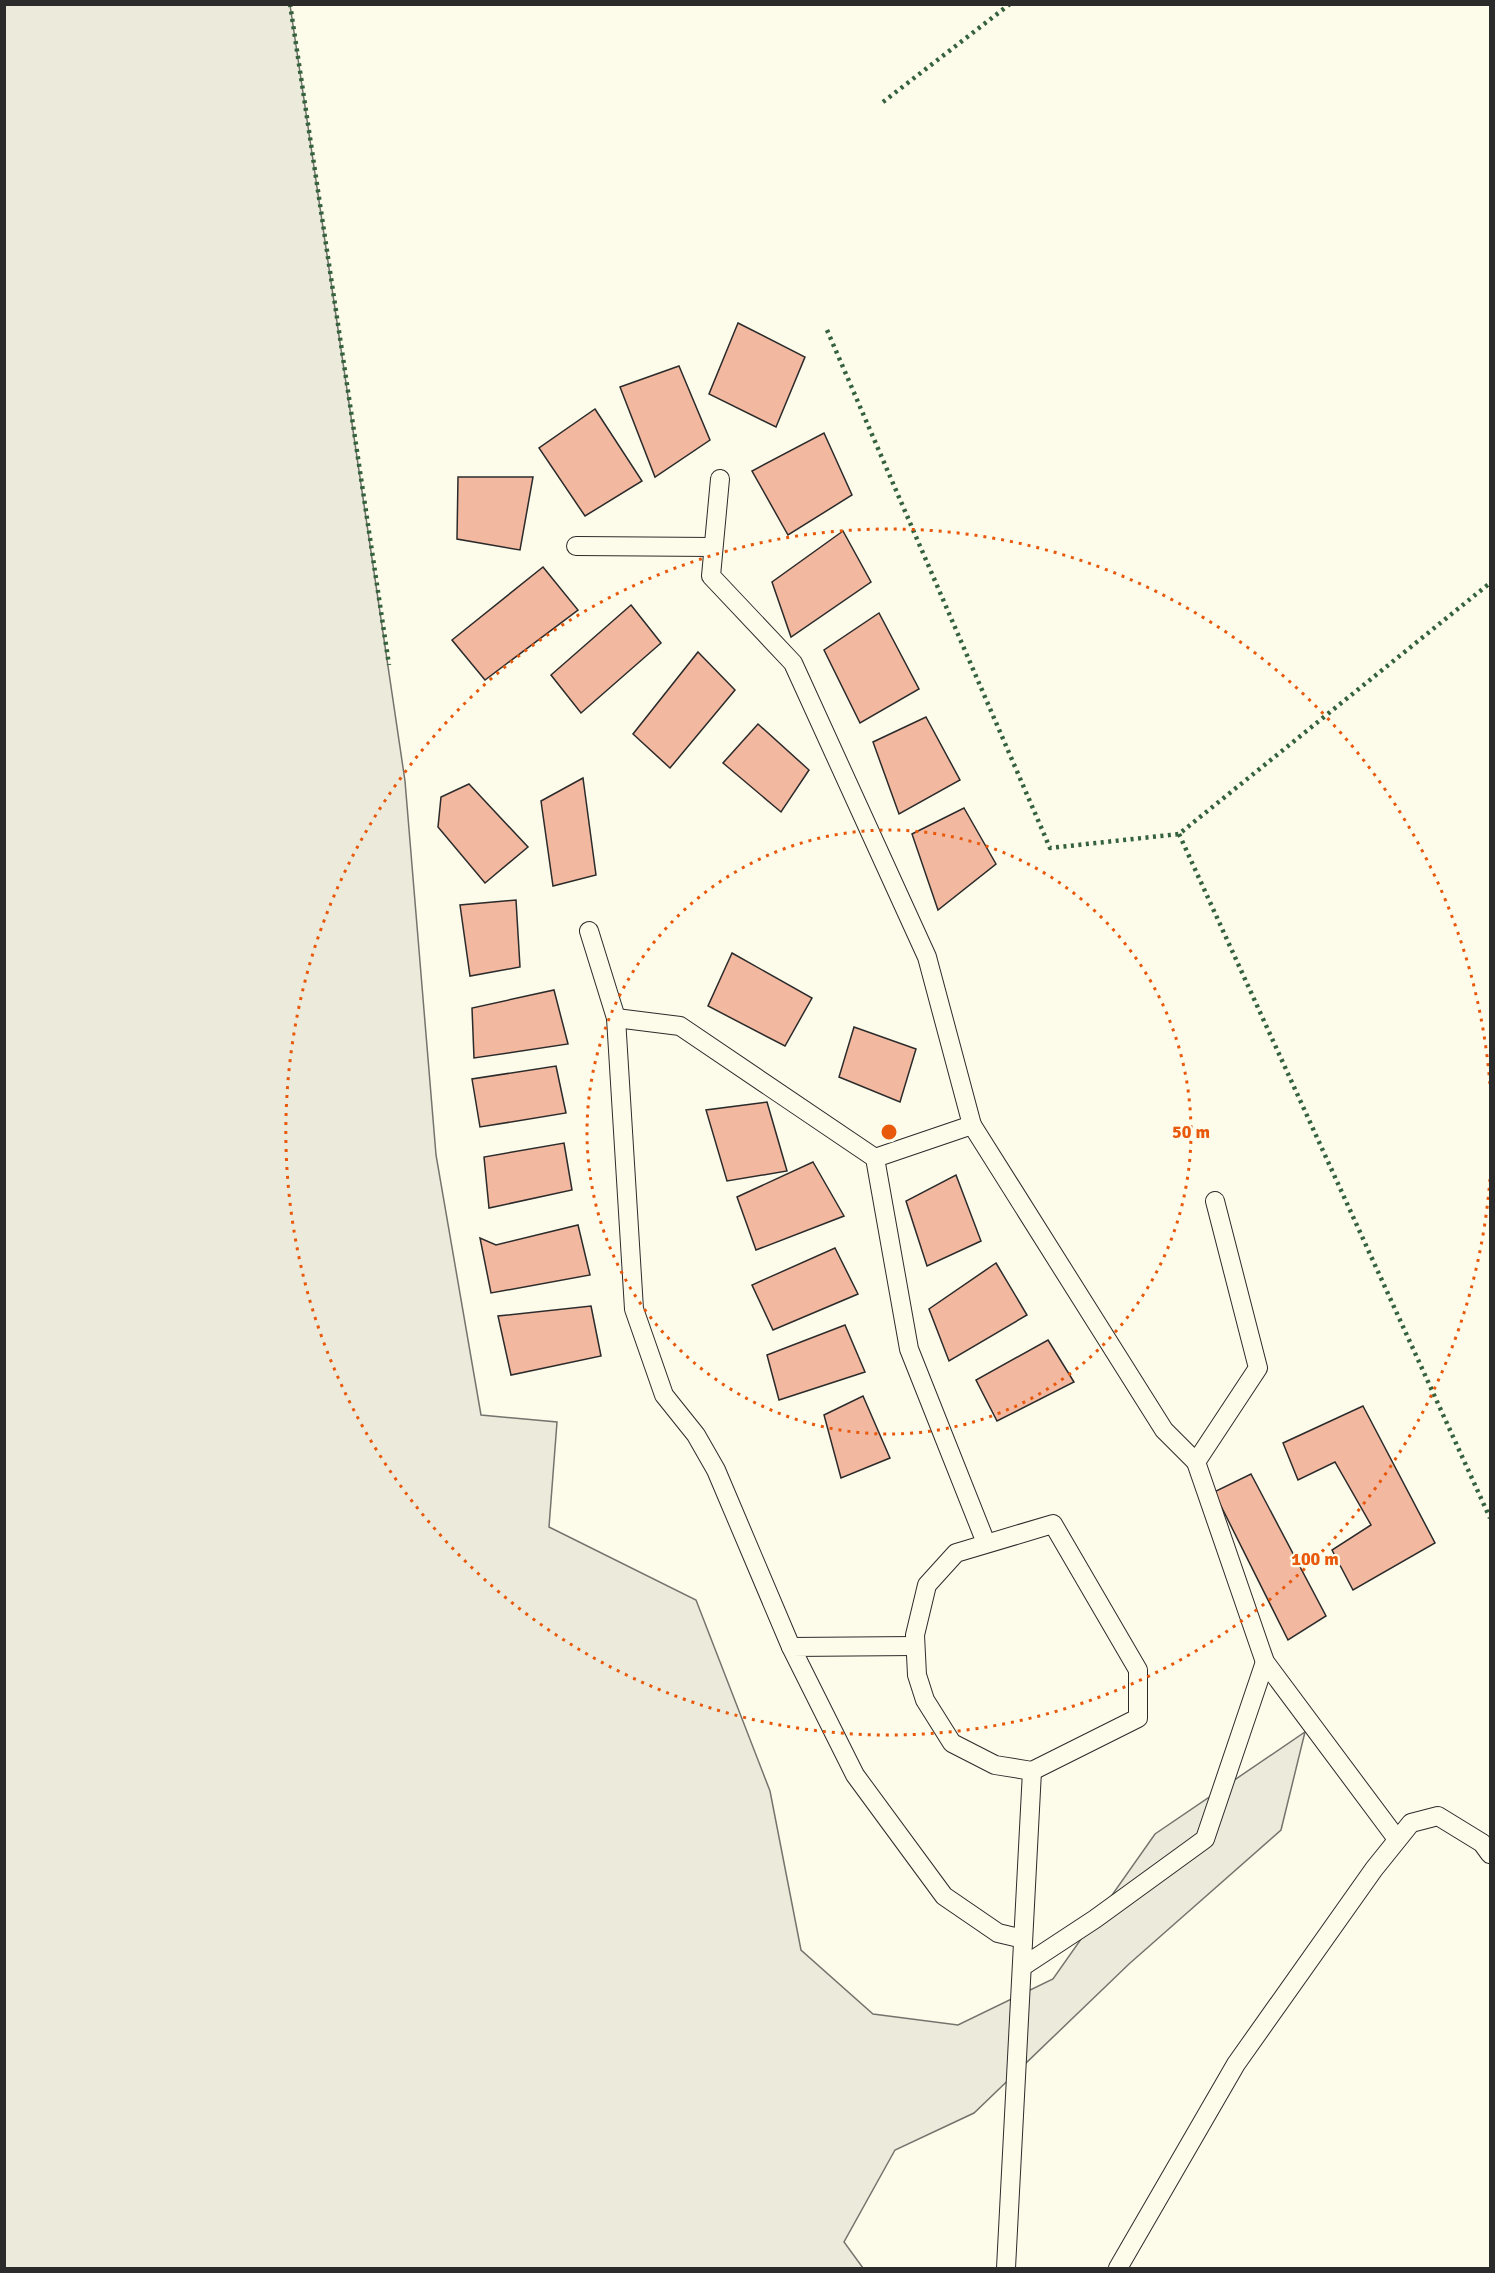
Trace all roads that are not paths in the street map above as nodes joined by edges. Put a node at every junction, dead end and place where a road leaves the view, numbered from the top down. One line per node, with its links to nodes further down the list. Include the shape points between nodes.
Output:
1 (720, 479): 3 (lane)
2 (576, 546): 3 (lane)
3 (713, 547): 6 (lane, via 711,576 794,663 927,957)
4 (590, 932): 5 (lane)
5 (616, 1018): 7 (lane, via 680,1026); 12 (lane, via 634,1309 663,1395 696,1435 716,1470)
6 (972, 1125): 7 (lane); 9 (lane, via 1164,1430)
7 (875, 1158): 10 (lane, via 909,1349)
8 (1215, 1201): 9 (lane, via 1258,1368)
9 (1196, 1462): 13 (lane)
10 (986, 1543): 11 (lane, via 956,1553 927,1586); 14 (lane, via 1053,1524 1138,1670 1138,1718)
11 (915, 1646): 12 (lane); 14 (lane, via 917,1675 925,1700 952,1743 994,1765)
12 (791, 1647): 17 (lane, via 855,1775 944,1896 998,1933)
13 (1265, 1662): 15 (lane); 18 (lane, via 1205,1839)
14 (1032, 1772): 17 (lane)
15 (1397, 1839): 16 (lane, via 1411,1823 1438,1816 1482,1843); 20 (lane, via 1236,2064)
16 (1491, 1854)
17 (1023, 1939): 18 (lane)
18 (1022, 1967): 19 (lane)
19 (1006, 2268)
20 (1118, 2268)

